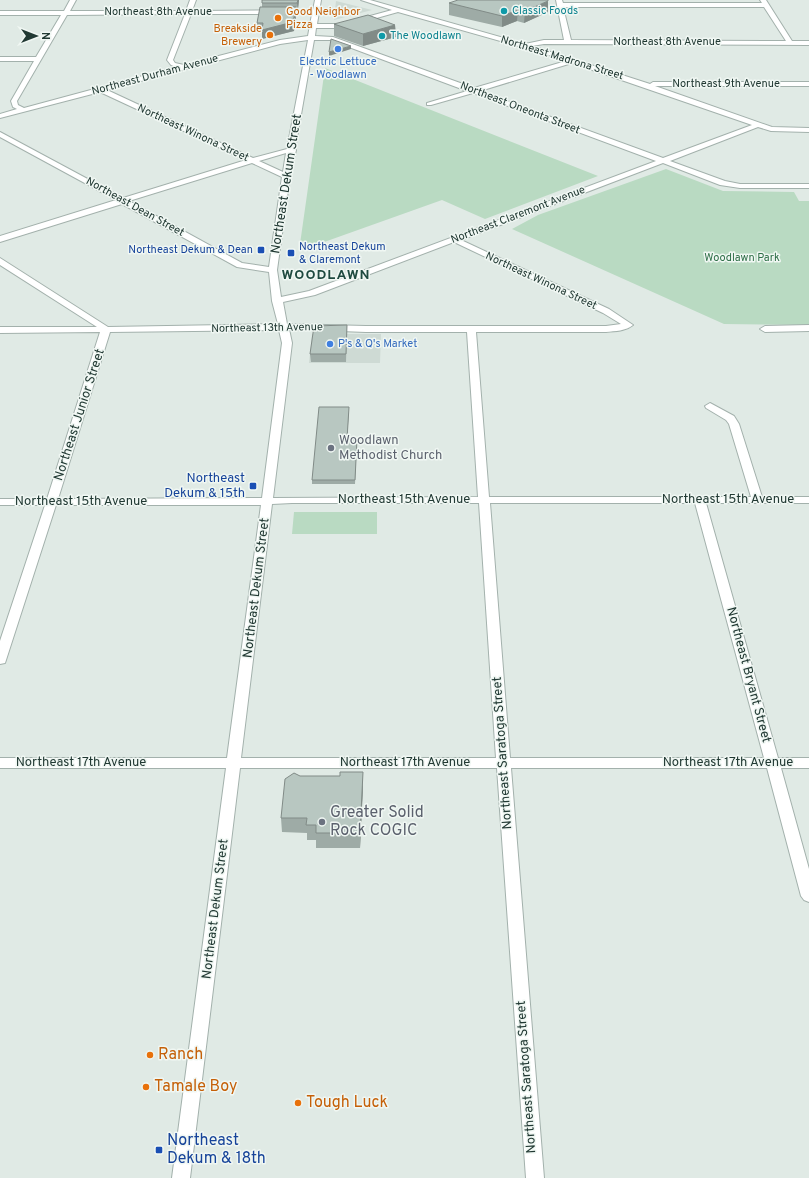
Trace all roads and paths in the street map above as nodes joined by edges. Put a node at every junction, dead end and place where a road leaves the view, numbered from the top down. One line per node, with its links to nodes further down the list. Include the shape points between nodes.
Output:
1 (73, 0): 8 (street)
2 (194, 0): 9 (street)
3 (318, 0): 10 (street, Northeast Dekum Street)
4 (364, 0): 7 (street, Northeast Madrona Street)
5 (560, 3): 6 (street); 14 (street)
6 (765, 3): 15 (street)
7 (399, 10): 12 (street, via 342,26); 17 (street, Northeast Madrona Street)
8 (66, 12): 9 (street, Northeast 8th Avenue); 11 (street, Northeast 8th Avenue); 19 (street)
9 (189, 12): 10 (street, Northeast 8th Avenue); 21 (street, via 170,60)
10 (316, 12): 12 (street, Northeast Dekum Street)
11 (0, 13)
12 (313, 26): 13 (street, Northeast Dekum Street)
13 (311, 38): 21 (street, Northeast Durham Avenue, via 280,42); 25 (street, Northeast Oneonta Street, via 338,40); 32 (street, Northeast Dekum Street)
14 (568, 42): 15 (street, Northeast 8th Avenue); 17 (street, Northeast 8th Avenue, via 544,42)
15 (790, 43): 16 (street, Northeast 8th Avenue)
16 (809, 43)
17 (525, 46): 20 (street, Northeast Madrona Street)
18 (0, 59): 19 (street)
19 (38, 60): 27 (street, via 14,101 15,106)
20 (572, 60): 22 (street, Northeast Madrona Street); 25 (street)
21 (182, 67): 24 (street, Northeast Durham Avenue)
22 (644, 84): 23 (street, Northeast 9th Avenue); 29 (street, Northeast Madrona Street)
23 (809, 84)
24 (100, 89): 27 (street, Northeast Durham Avenue); 33 (street, Northeast Winona Street)
25 (475, 91): 26 (street); 34 (street, Northeast Oneonta Street)
26 (429, 104)
27 (23, 110): 28 (street, Northeast Durham Avenue)
28 (0, 116)
29 (757, 125): 30 (street, Northeast Madrona Street, via 776,130); 34 (street, Northeast Claremont Avenue)
30 (809, 130)
31 (0, 134): 37 (street, Northeast Dean Street)
32 (292, 150): 33 (street); 35 (street, Northeast Dekum Street)
33 (251, 161): 35 (street, Northeast Winona Street); 37 (street)
34 (661, 161): 36 (street, Northeast Oneonta Street, via 728,185); 39 (street, Northeast Claremont Avenue)
35 (286, 176): 41 (street, Northeast Dekum Street)
36 (809, 186)
37 (123, 201): 38 (street); 41 (street, Northeast Dean Street, via 240,265)
38 (0, 240)
39 (453, 240): 42 (street, Northeast Claremont Avenue, via 312,293); 43 (street, Northeast Winona Street, via 606,311)
40 (0, 261): 46 (street)
41 (273, 270): 42 (street, Northeast Dekum Street)
42 (277, 301): 44 (street, Northeast Dekum Street)
43 (628, 325): 47 (street, Northeast 13th Avenue, via 606,329)
44 (283, 326): 46 (street, Northeast 13th Avenue); 47 (street, Northeast 13th Avenue); 54 (street, Northeast Dekum Street, via 287,343)
45 (809, 328): 48 (street)
46 (105, 329): 49 (street, Northeast 13th Avenue); 57 (street, Northeast Junior Street, via 106,336)
47 (471, 329): 55 (street, Northeast Saratoga Street)
48 (765, 329)
49 (0, 330)
50 (710, 406): 52 (street, via 726,415 734,424)
51 (700, 500): 52 (street, Northeast 15th Avenue); 55 (street, Northeast 15th Avenue); 62 (street, Northeast Bryant Street)
52 (758, 500): 53 (street, Northeast 15th Avenue)
53 (809, 500)
54 (268, 501): 55 (street, Northeast 15th Avenue); 57 (street, Northeast 15th Avenue); 60 (street, Northeast Dekum Street)
55 (484, 501): 61 (street, Northeast Saratoga Street)
56 (0, 502): 57 (street, Northeast 15th Avenue)
57 (52, 502): 58 (street, Northeast Junior Street)
58 (0, 660)
59 (0, 763): 60 (street, Northeast 17th Avenue)
60 (235, 763): 61 (street, Northeast 17th Avenue); 65 (street, Northeast Dekum Street)
61 (504, 763): 62 (street, Northeast 17th Avenue); 66 (street, Northeast Saratoga Street)
62 (772, 763): 63 (street, Northeast 17th Avenue); 64 (street, Northeast Bryant Street)
63 (809, 763)
64 (809, 896)
65 (182, 1178)
66 (535, 1178)

